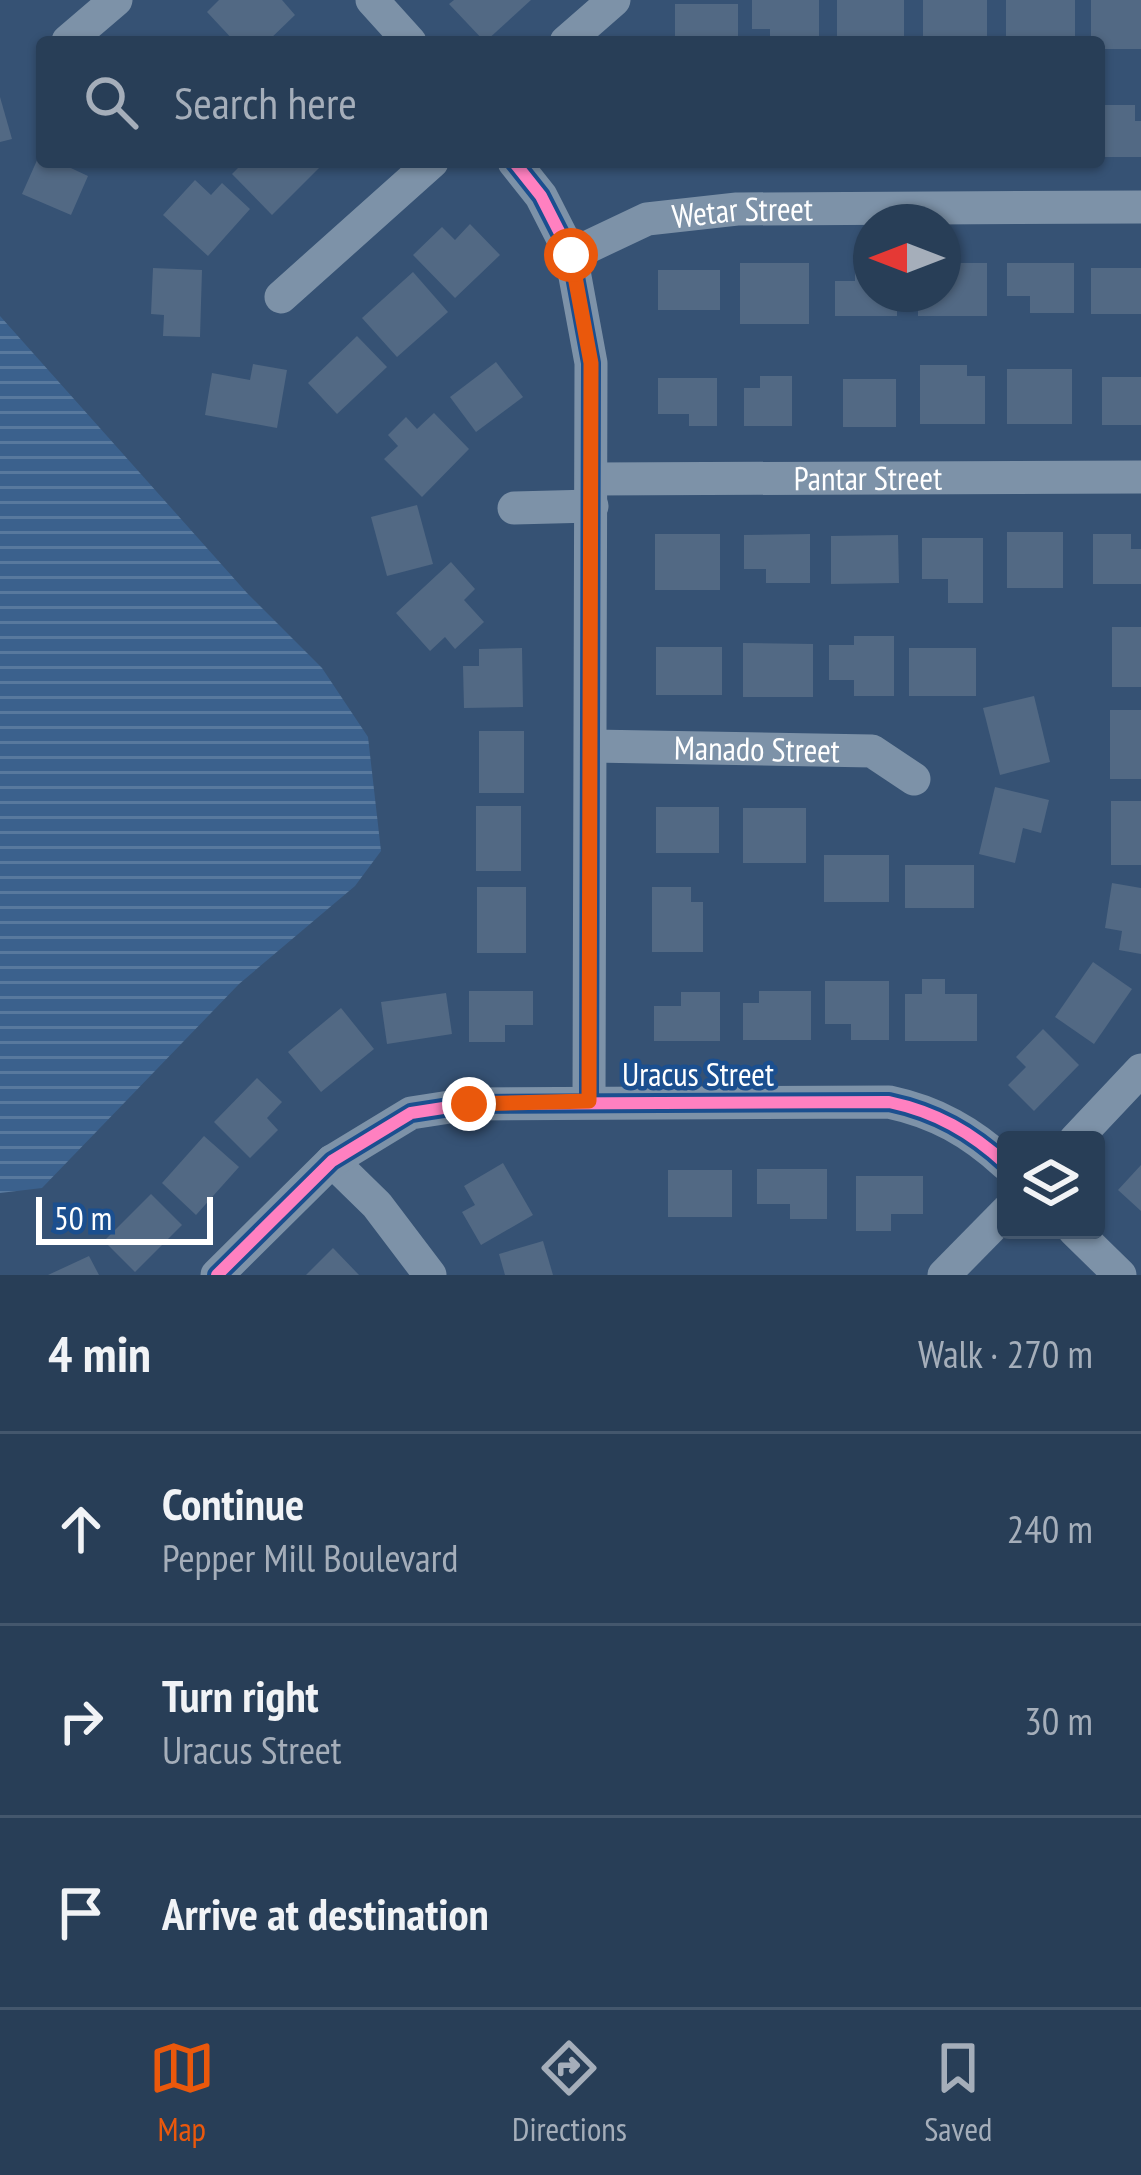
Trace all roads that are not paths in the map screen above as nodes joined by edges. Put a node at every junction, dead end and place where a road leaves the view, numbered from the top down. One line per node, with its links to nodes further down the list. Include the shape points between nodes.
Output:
1 (116, 0): 4 (street)
2 (372, 0): 5 (street)
3 (614, 0): 6 (street)
4 (73, 36)
5 (405, 36)
6 (573, 36)
7 (425, 168): 11 (street)
8 (519, 168): 10 (street)
9 (1141, 207): 10 (street, Wetar Street, via 737,209 646,219)
10 (571, 255): 13 (street, via 591,363)
11 (281, 296)
12 (1141, 477): 13 (street, Pantar Street)
13 (592, 493): 14 (street, Pantar Street); 15 (street)
14 (514, 508)
15 (592, 746): 16 (street, Manado Street, via 872,751); 18 (street)
16 (914, 779)
17 (1141, 1070): 19 (street)
18 (589, 1101): 20 (street, Uracus Street, via 890,1102 948,1120); 21 (street, Uracus Street, via 412,1113)
19 (1083, 1131)
20 (997, 1156)
21 (332, 1161): 24 (street, Uracus Street); 25 (street, via 377,1204)
22 (997, 1221): 26 (street)
23 (1083, 1239): 27 (street)
24 (217, 1275)
25 (430, 1275)
26 (944, 1275)
27 (1120, 1275)

